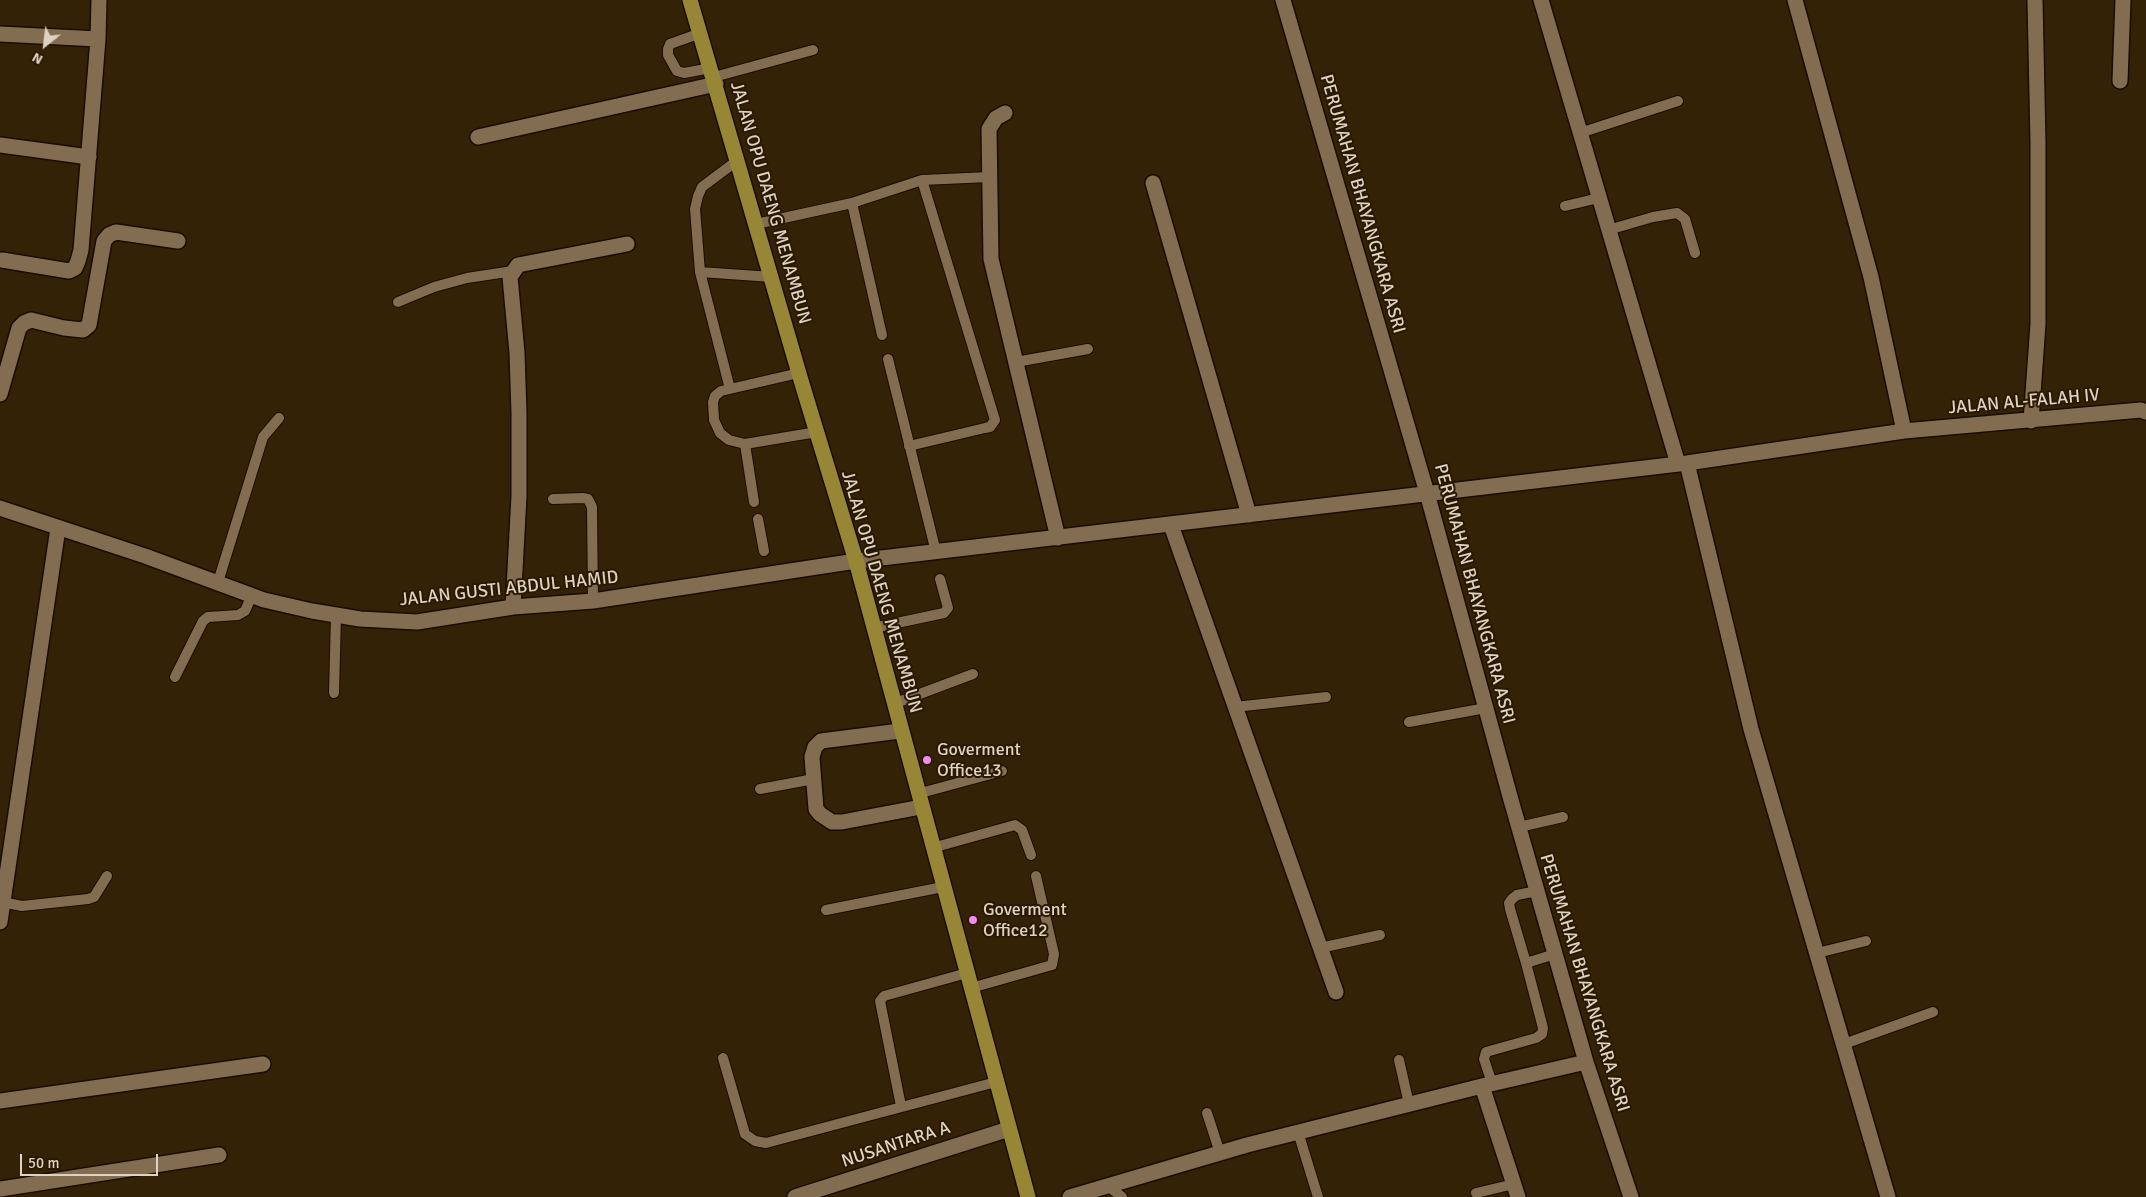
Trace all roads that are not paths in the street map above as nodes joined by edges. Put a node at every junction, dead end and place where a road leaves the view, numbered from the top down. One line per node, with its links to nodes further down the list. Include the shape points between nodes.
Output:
1 (99, 0): 10 (street)
2 (690, 0): 8 (highway, JALAN OPU DAENG MENAMBUN)
3 (1283, 0): 52 (street, PERUMAHAN BHAYANGKARA ASRI)
4 (1541, 0): 16 (street)
5 (1795, 0): 47 (street, via 1872,277)
6 (2036, 0): 46 (street, via 2038,324)
7 (2123, 0): 13 (street)
8 (700, 33): 12 (highway, JALAN OPU DAENG MENAMBUN); 12 (lane, via 670,44 668,55 677,71)
9 (0, 34): 10 (street)
10 (98, 39): 19 (street)
11 (813, 50): 12 (lane)
12 (714, 76): 17 (street); 20 (highway, JALAN OPU DAENG MENAMBUN)
13 (2120, 81)
14 (1678, 101): 16 (lane)
15 (1005, 113): 21 (street, via 996,118 989,129)
16 (1580, 133): 24 (street)
17 (478, 137)
18 (0, 145): 19 (street)
19 (88, 157): 32 (street, via 81,250 75,268 69,271)
20 (738, 160): 27 (highway, JALAN OPU DAENG MENAMBUN); 34 (lane, via 702,187 698,196 695,209)
21 (989, 176): 22 (lane); 40 (street, via 991,259)
22 (922, 180): 25 (lane); 50 (lane, via 995,420 990,427)
23 (1153, 183): 56 (street)
24 (1599, 198): 26 (lane); 28 (street)
25 (852, 203): 27 (lane); 37 (lane)
26 (1565, 206)
27 (756, 224): 35 (highway, JALAN OPU DAENG MENAMBUN)
28 (1608, 230): 31 (lane, via 1677,212 1685,219); 51 (street)
29 (178, 241): 43 (street, via 116,232 109,235 104,241 89,325 83,330 31,320 24,323)
30 (626, 244): 33 (street, via 518,265)
31 (1695, 254)
32 (2, 260)
33 (512, 271): 36 (lane, via 467,278); 68 (street, via 509,283 517,354 519,413 519,496)
34 (700, 272): 35 (lane); 42 (lane)
35 (772, 277): 41 (highway, JALAN OPU DAENG MENAMBUN)
36 (398, 302)
37 (882, 336)
38 (1088, 349): 40 (lane)
39 (888, 359): 50 (lane)
40 (1016, 362): 60 (street)
41 (799, 373): 42 (lane); 48 (highway, JALAN OPU DAENG MENAMBUN)
42 (730, 389): 49 (lane, via 715,396 714,420 729,440)
43 (0, 394)
44 (2146, 412): 46 (street, JALAN AL-FALAH IV)
45 (280, 418): 65 (lane, via 263,437)
46 (2031, 421): 47 (street, JALAN AL-FALAH IV)
47 (1904, 431): 51 (street, JALAN AL-FALAH IV)
48 (817, 432): 49 (lane); 63 (highway, JALAN OPU DAENG MENAMBUN)
49 (745, 444): 54 (lane)
50 (909, 446): 62 (lane)
51 (1682, 464): 52 (street, JALAN AL-FALAH IV); 98 (street, via 1751,728)
52 (1427, 493): 56 (street, JALAN GUSTI ABDUL HAMID); 77 (street, PERUMAHAN BHAYANGKARA ASRI)
53 (553, 499): 67 (lane, via 588,499 592,507)
54 (754, 502)
55 (0, 508): 59 (street, JALAN GUSTI ABDUL HAMID)
56 (1249, 515): 58 (street, JALAN GUSTI ABDUL HAMID)
57 (758, 519): 61 (lane)
58 (1171, 524): 60 (street, JALAN GUSTI ABDUL HAMID); 76 (street)
59 (58, 528): 65 (street, JALAN GUSTI ABDUL HAMID); 92 (street)
60 (1058, 538): 62 (street, JALAN GUSTI ABDUL HAMID)
61 (764, 551)
62 (936, 552): 63 (street, JALAN GUSTI ABDUL HAMID)
63 (856, 561): 67 (street, JALAN GUSTI ABDUL HAMID); 70 (highway, JALAN OPU DAENG MENAMBUN)
64 (940, 580): 70 (lane, via 948,608 944,612)
65 (218, 582): 66 (street, JALAN GUSTI ABDUL HAMID)
66 (252, 595): 69 (street, JALAN GUSTI ABDUL HAMID); 72 (lane, via 238,615 208,617 203,621)
67 (593, 601): 68 (street, JALAN GUSTI ABDUL HAMID)
68 (513, 607): 69 (street, JALAN GUSTI ABDUL HAMID, via 418,622)
69 (336, 615): 73 (lane)
70 (873, 628): 75 (highway, JALAN OPU DAENG MENAMBUN)
71 (973, 674): 75 (lane)
72 (176, 677)
73 (334, 693)
74 (1326, 698): 76 (lane)
75 (893, 704): 79 (highway, JALAN OPU DAENG MENAMBUN)
76 (1235, 707): 97 (street)
77 (1486, 708): 78 (lane); 85 (street, PERUMAHAN BHAYANGKARA ASRI)
78 (1409, 722)
79 (900, 731): 81 (street, via 821,741 812,758); 83 (highway, JALAN OPU DAENG MENAMBUN)
80 (1002, 771): 83 (lane)
81 (814, 779): 82 (lane); 83 (street, via 816,809 832,822)
82 (760, 789)
83 (919, 800): 86 (highway, JALAN OPU DAENG MENAMBUN)
84 (1563, 818): 85 (lane)
85 (1519, 828): 91 (street, PERUMAHAN BHAYANGKARA ASRI)
86 (932, 848): 87 (lane, via 1015,825 1022,830); 90 (highway, JALAN OPU DAENG MENAMBUN)
87 (1031, 855)
88 (107, 876): 92 (lane, via 94,896 88,899 22,906)
89 (1036, 876): 101 (lane, via 1054,954 1052,965)
90 (943, 886): 93 (lane); 101 (highway, JALAN OPU DAENG MENAMBUN)
91 (1537, 891): 99 (street, PERUMAHAN BHAYANGKARA ASRI); 100 (lane, via 1517,896 1509,903)
92 (2, 899): 94 (street)
93 (826, 910)
94 (0, 922)
95 (1380, 935): 97 (lane)
96 (1866, 941): 98 (lane)
97 (1320, 948): 102 (street)
98 (1817, 953): 104 (street)
99 (1555, 954): 100 (lane); 107 (street, PERUMAHAN BHAYANGKARA ASRI)
100 (1526, 963): 110 (lane, via 1542,1034 1486,1052)
101 (969, 980): 109 (highway, JALAN OPU DAENG MENAMBUN); 113 (lane, via 884,996 880,1001)
102 (1336, 992)
103 (1933, 1012): 104 (lane)
104 (1844, 1044): 129 (street)
105 (724, 1058): 113 (lane, via 745,1134 756,1141 766,1143)
106 (1399, 1060): 112 (lane)
107 (1586, 1062): 110 (street); 128 (street, PERUMAHAN BHAYANGKARA ASRI)
108 (263, 1064): 111 (street)
109 (996, 1082): 113 (lane); 115 (highway, JALAN OPU DAENG MENAMBUN)
110 (1487, 1084): 112 (street); 121 (street)
111 (0, 1101)
112 (1409, 1104): 116 (street)
113 (901, 1106)
114 (1207, 1113): 117 (lane)
115 (1009, 1128): 123 (street, NUSANTARA A); 124 (highway, JALAN OPU DAENG MENAMBUN)
116 (1298, 1132): 117 (street); 127 (lane)
117 (1220, 1153): 119 (street)
118 (219, 1155): 120 (street)
119 (1108, 1186): 125 (street); 126 (lane)
120 (0, 1189)
121 (1516, 1191): 122 (lane)
122 (1476, 1193)
123 (795, 1197)
124 (1026, 1197)
125 (1070, 1197)
126 (1122, 1197)
127 (1318, 1197)
128 (1631, 1197)
129 (1888, 1197)

